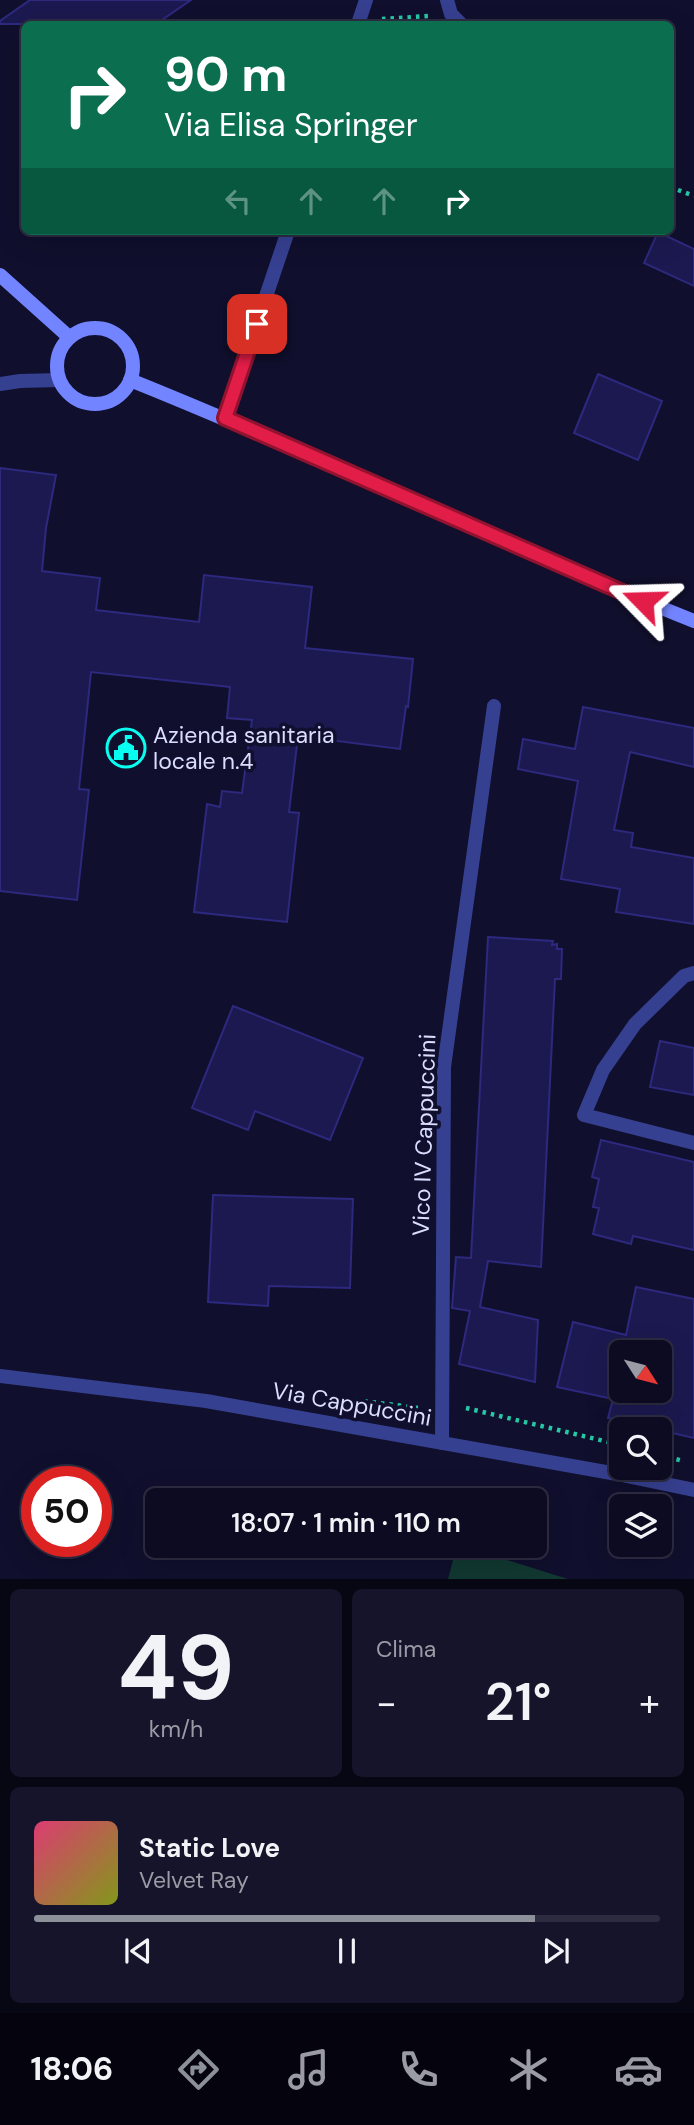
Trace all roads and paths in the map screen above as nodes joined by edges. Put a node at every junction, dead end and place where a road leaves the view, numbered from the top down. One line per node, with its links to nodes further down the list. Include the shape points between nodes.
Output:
1 (366, 0): 3 (street)
2 (453, 13): 4 (path)
3 (358, 21)
4 (369, 21)
5 (674, 188): 6 (path)
6 (694, 196)
7 (287, 235): 13 (street)
8 (0, 275): 9 (main road)
9 (69, 337): 10 (main road, via 58,354); 11 (main road, via 97,327 119,335 132,355)
10 (59, 380): 11 (main road, via 65,392 88,404 114,400); 12 (street)
11 (131, 380): 13 (main road)
12 (0, 384)
13 (225, 418): 14 (main road)
14 (694, 621)
15 (494, 706): 19 (street, Vico IV Cappuccini, via 444,1067)
16 (694, 973): 17 (street, via 684,976 635,1024 603,1070 584,1115)
17 (694, 1143)
18 (0, 1376): 19 (street, Via Cappuccini, via 206,1401)
19 (442, 1443): 22 (street, Via Cappuccini)
20 (672, 1458): 21 (path)
21 (694, 1464)
22 (694, 1490)

